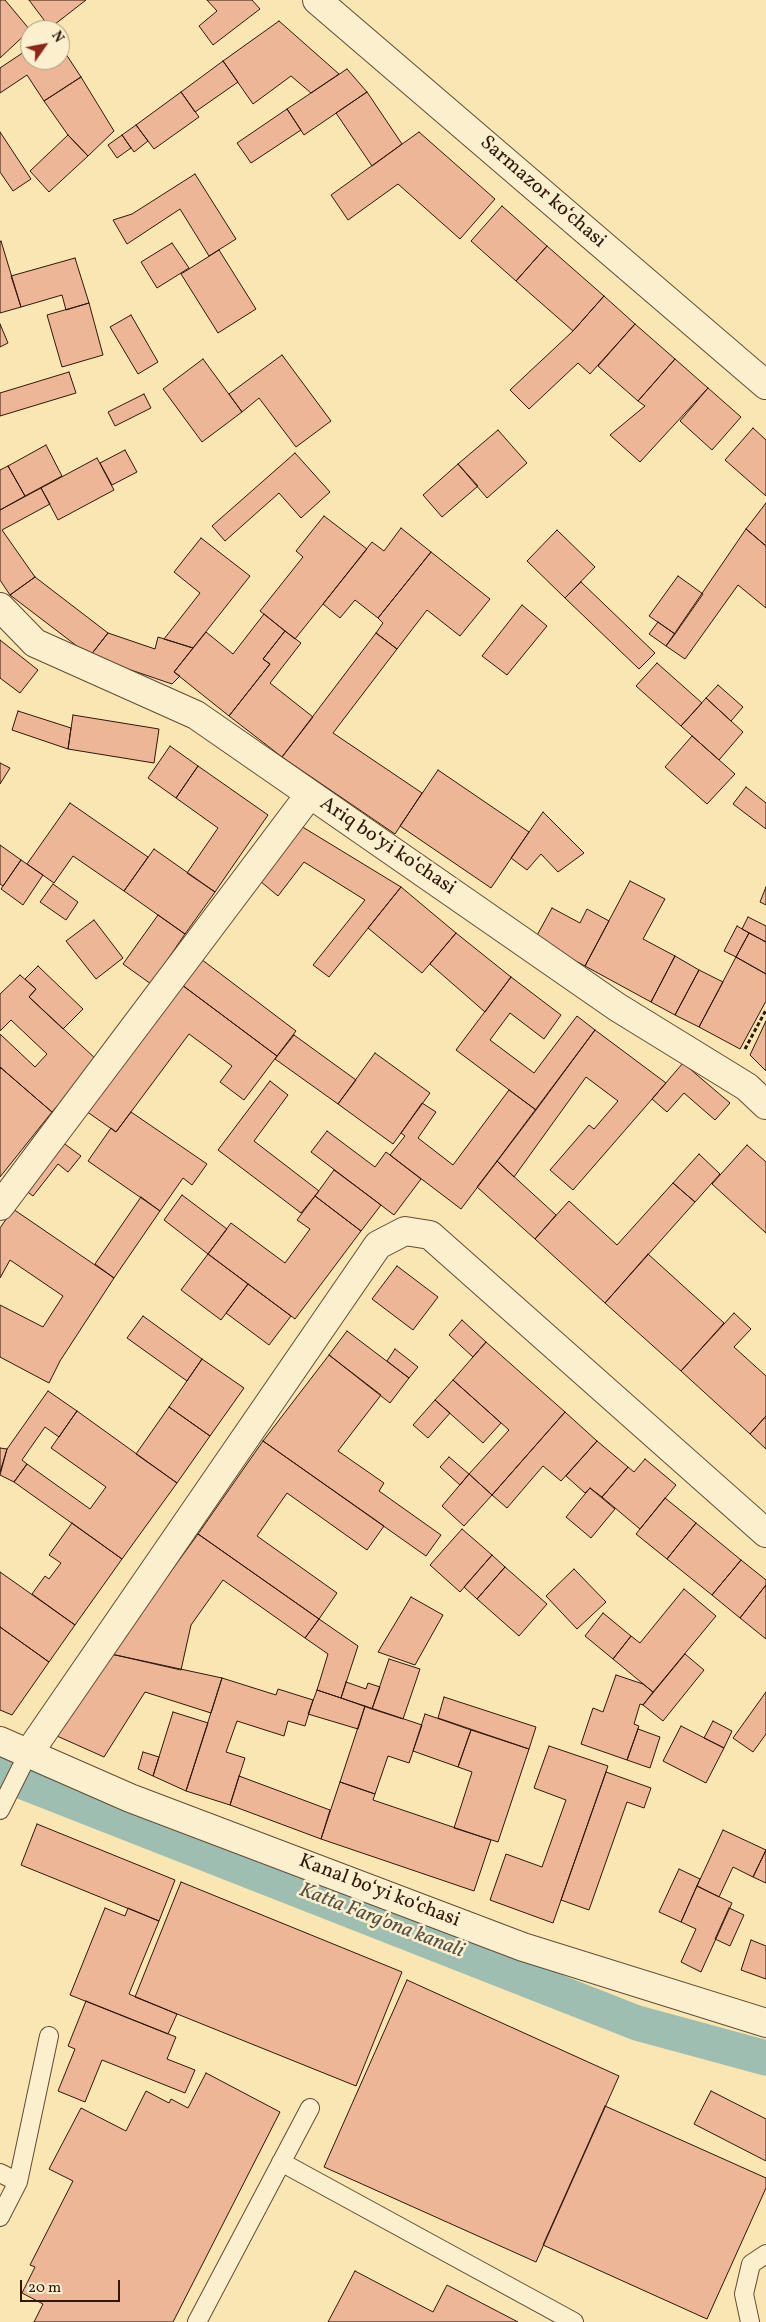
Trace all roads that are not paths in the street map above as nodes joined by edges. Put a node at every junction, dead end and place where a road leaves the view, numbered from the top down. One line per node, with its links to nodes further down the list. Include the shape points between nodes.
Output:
1 (317, 0): 2 (street, Sarmazor koʻchasi)
2 (766, 385)
3 (0, 607): 4 (street, Ariq boʻyi koʻchasi, via 35,643 196,716)
4 (310, 794): 5 (street, Ariq boʻyi koʻchasi, via 617,1007 747,1087); 6 (street)
5 (766, 1105)
6 (0, 1206)
7 (766, 1533): 9 (street, via 430,1235 405,1231 378,1245)
8 (0, 1741): 9 (street, Kanal boʻyi koʻchasi)
9 (24, 1760): 10 (lane); 11 (street, Kanal boʻyi koʻchasi, via 524,1947)
10 (0, 1810)
11 (766, 2023)
12 (49, 2036): 16 (lane)
13 (310, 2108): 14 (lane)
14 (281, 2162): 19 (lane); 20 (lane)
15 (0, 2173): 16 (lane)
16 (18, 2182): 17 (lane)
17 (0, 2217)
18 (766, 2254): 21 (lane, via 751,2264 744,2294)
19 (197, 2322)
20 (574, 2322)
21 (750, 2322)

